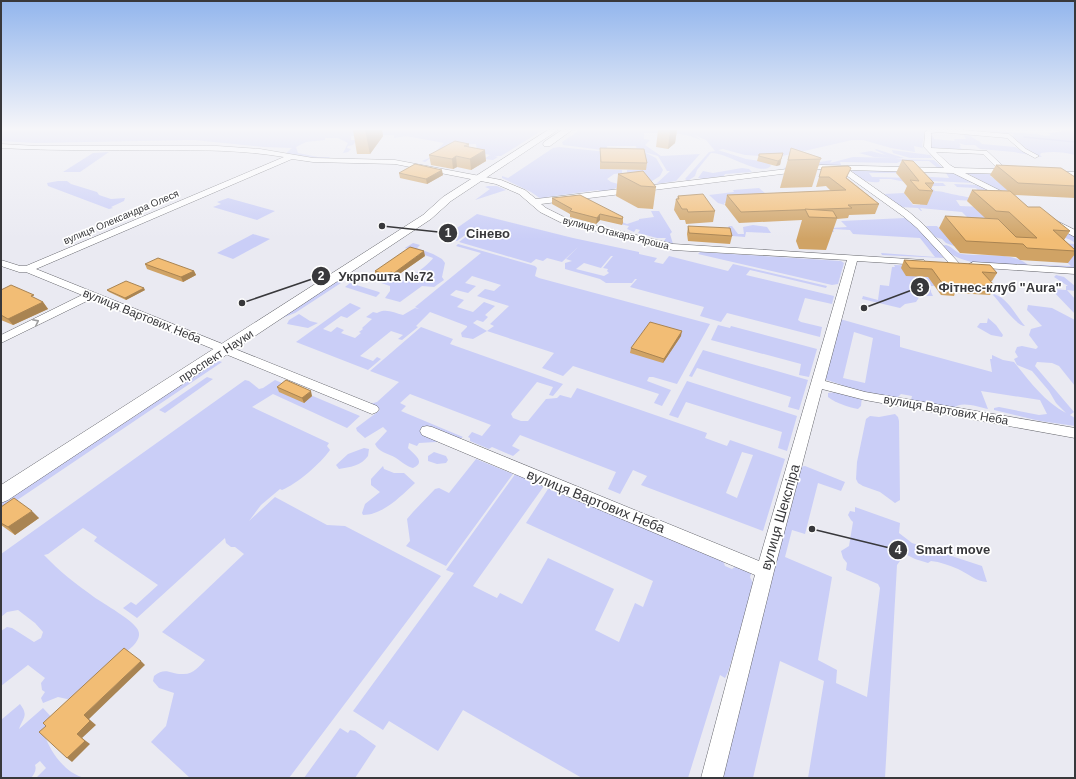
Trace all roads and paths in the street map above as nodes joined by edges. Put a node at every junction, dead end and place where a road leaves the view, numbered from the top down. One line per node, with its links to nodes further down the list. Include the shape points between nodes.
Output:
1 (268, 166): 23 (street, вулиця Олександра Олеся)
2 (420, 166): 13 (street, вулиця Отакара Яроша)
3 (497, 166): 13 (main road, проспект Науки)
4 (512, 166): 14 (main road, проспект Науки)
5 (946, 166): 8 (street)
6 (999, 166): 9 (street)
7 (840, 167): 8 (street); 15 (street, via 764,173); 22 (street, via 906,214)
8 (954, 170): 9 (street); 16 (street)
9 (1005, 172): 10 (street)
10 (1019, 172)
11 (1047, 173): 12 (street)
12 (1075, 174)
13 (480, 177): 14 (street, вулиця Отакара Яроша); 17 (main road, проспект Науки, via 447,199)
14 (491, 180): 15 (street, вулиця Отакара Яроша, via 522,192); 17 (main road, проспект Науки, via 457,202)
15 (535, 202): 20 (street, вулиця Отакара Яроша, via 543,210 563,220 674,247)
16 (1017, 203)
17 (429, 215): 27 (main road, проспект Науки)
18 (1049, 220): 19 (street)
19 (1075, 234)
20 (851, 258): 22 (street, вулиця Отакара Яроша); 28 (street, вулиця Шекспіра)
21 (1, 263): 23 (street, вулиця Вартових Неба)
22 (955, 264): 24 (street, вулиця Отакара Яроша)
23 (27, 269): 25 (street, вулиця Вартових Неба)
24 (1075, 271)
25 (91, 295): 26 (street, one-way to 25); 27 (street, вулиця Вартових Неба)
26 (1, 339)
27 (225, 350): 29 (street, вулиця Вартових Неба); 32 (main road, проспект Науки)
28 (818, 384): 31 (street, вулиця Вартових Неба, via 865,396); 33 (street, вулиця Шекспіра)
29 (372, 409)
30 (427, 432): 33 (street, вулиця Вартових Неба)
31 (1075, 432)
32 (1, 495)
33 (765, 571): 34 (street, вулиця Шекспіра)
34 (712, 778)

